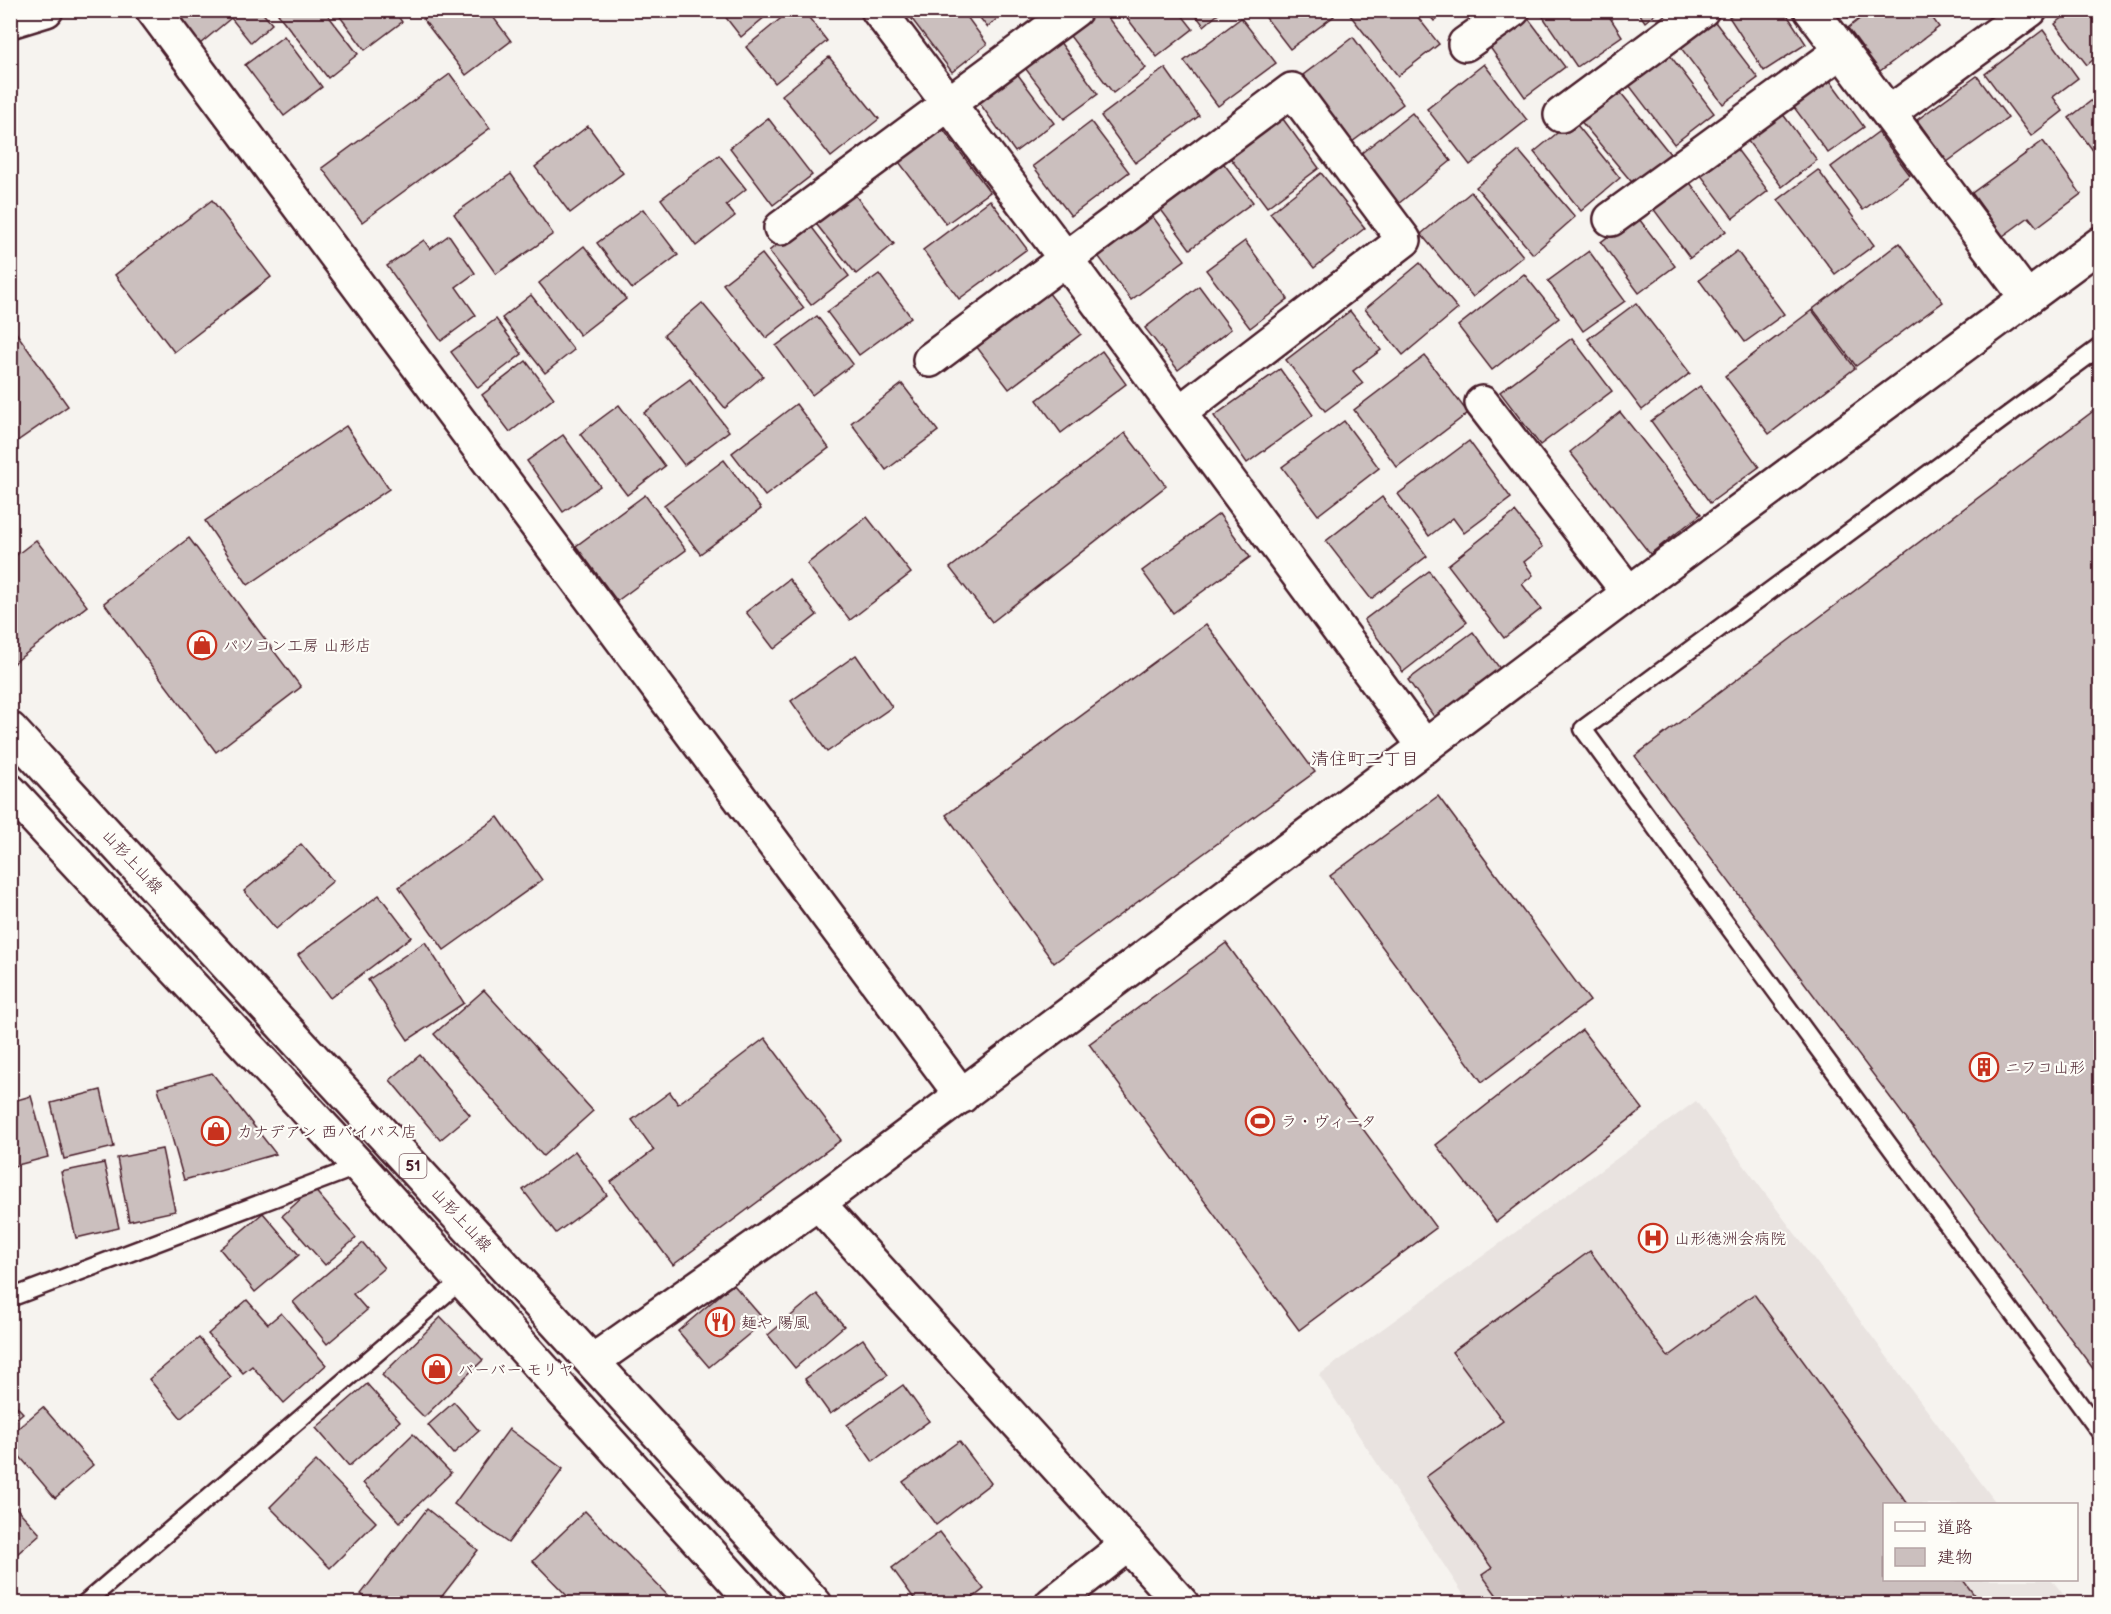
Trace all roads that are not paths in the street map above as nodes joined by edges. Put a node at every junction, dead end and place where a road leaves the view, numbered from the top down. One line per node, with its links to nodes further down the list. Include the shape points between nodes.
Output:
1 (46, 10): 9 (street)
2 (153, 10): 28 (street)
3 (878, 10): 12 (street)
4 (1075, 10): 12 (street)
5 (1513, 10): 10 (street)
6 (1702, 10): 14 (street)
7 (1811, 10): 11 (street)
8 (2030, 10): 13 (street)
9 (10, 21)
10 (1465, 44)
11 (1841, 51): 13 (street); 15 (street)
12 (948, 104): 16 (street); 18 (street)
13 (1889, 113): 19 (street)
14 (1561, 115)
15 (1611, 219)
16 (781, 228)
17 (2100, 244): 19 (street)
18 (1065, 258): 21 (street); 23 (street); 23 (street, via 1292,90 1404,240)
19 (2027, 298): 24 (street)
20 (2100, 347): 34 (lane, via 1582,729)
21 (930, 360)
22 (1482, 403): 24 (street)
23 (1179, 413): 26 (street)
24 (1629, 593): 26 (street)
25 (10, 729): 33 (street, 山形上山線 / 51)
26 (1425, 747): 28 (street)
27 (10, 791): 29 (street, 51)
28 (962, 1096): 30 (street)
29 (359, 1166): 31 (street, 51); 32 (lane)
30 (818, 1203): 33 (street); 35 (street)
31 (463, 1279): 36 (lane); 37 (street, 51)
32 (10, 1298)
33 (592, 1361): 38 (street, 山形上山線 / 51)
34 (2100, 1432)
35 (1128, 1544): 39 (street); 40 (street)
36 (84, 1604)
37 (756, 1604)
38 (815, 1604)
39 (1052, 1604)
40 (1182, 1604)

